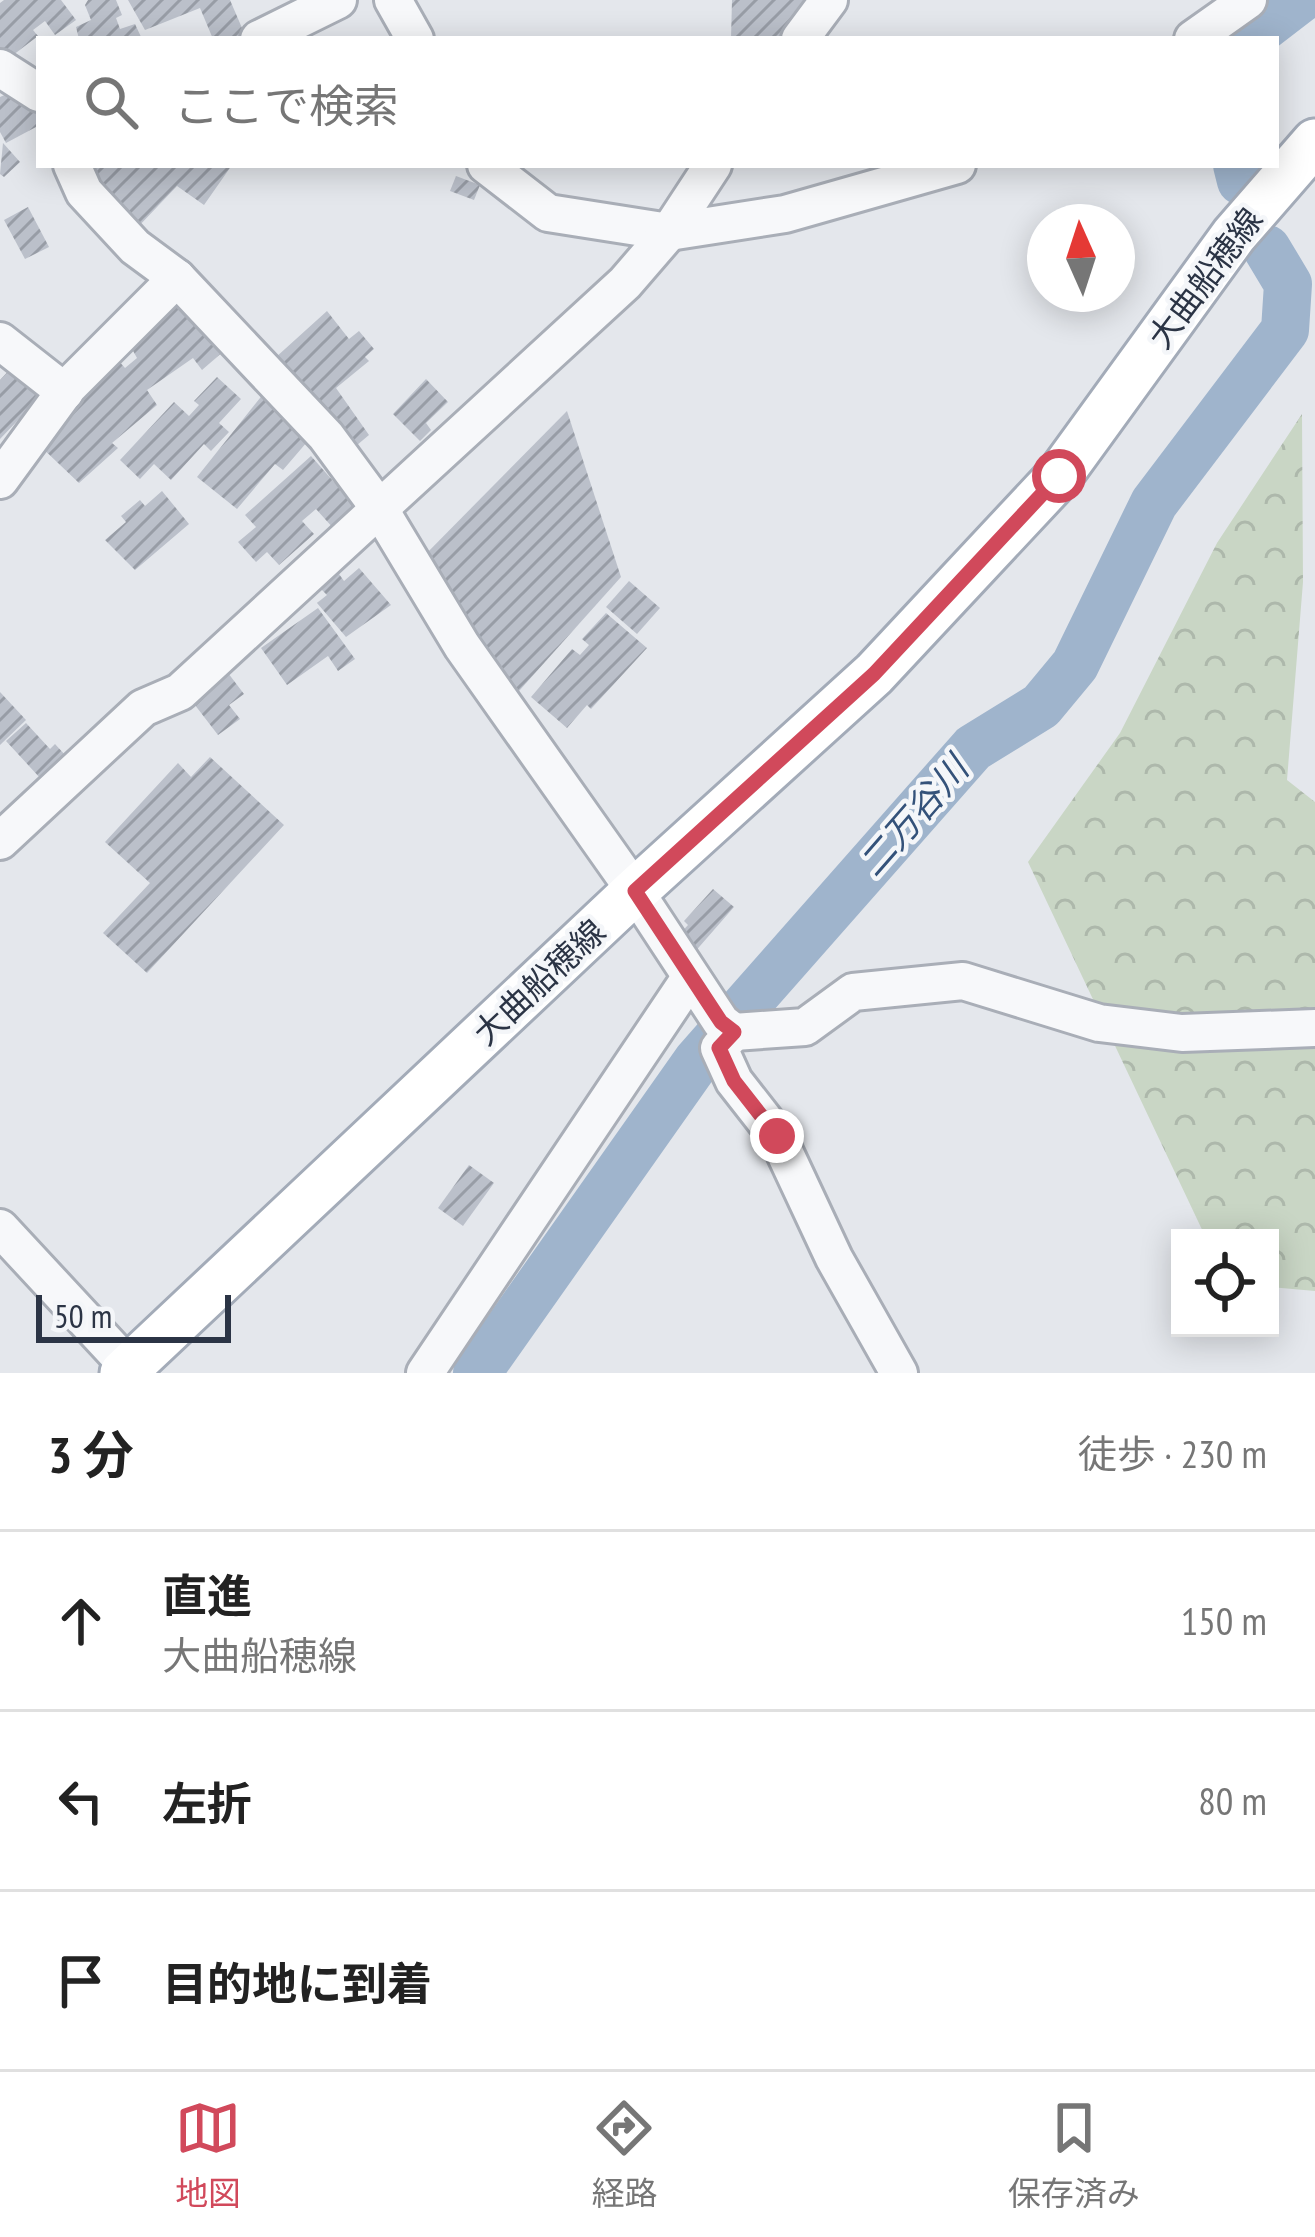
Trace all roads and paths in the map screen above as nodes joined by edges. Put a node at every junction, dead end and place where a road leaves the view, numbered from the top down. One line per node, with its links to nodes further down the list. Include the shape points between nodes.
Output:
1 (338, 0): 5 (street)
2 (393, 0): 6 (street)
3 (829, 0): 7 (street)
4 (1248, 0): 8 (street)
5 (265, 36)
6 (413, 36)
7 (802, 36)
8 (1197, 36)
9 (0, 68): 10 (street)
10 (36, 92)
11 (1315, 142): 23 (main road, 大曲船穂線, via 1234,235 1059,476 874,674)
12 (73, 168): 17 (street, via 84,192 135,247)
13 (490, 168): 16 (street, via 548,213)
14 (711, 168): 16 (street)
15 (946, 168): 16 (street, via 784,214)
16 (669, 232): 21 (street, via 634,274)
17 (177, 278): 19 (street); 21 (street, via 301,406)
18 (0, 341): 19 (street)
19 (65, 392): 20 (street)
20 (0, 480)
21 (379, 508): 22 (street, via 180,692 143,707); 23 (street, via 462,646)
22 (0, 841)
23 (635, 891): 24 (street); 28 (main road, 大曲船穂線)
24 (690, 978): 26 (street); 29 (street)
25 (1315, 1028): 26 (street, via 1182,1033 1099,1023 963,981 853,992 805,1027)
26 (734, 1032): 30 (street, via 719,1048 734,1081 777,1136 833,1258)
27 (0, 1228): 28 (street)
28 (126, 1370)
29 (425, 1373)
30 (899, 1373)

